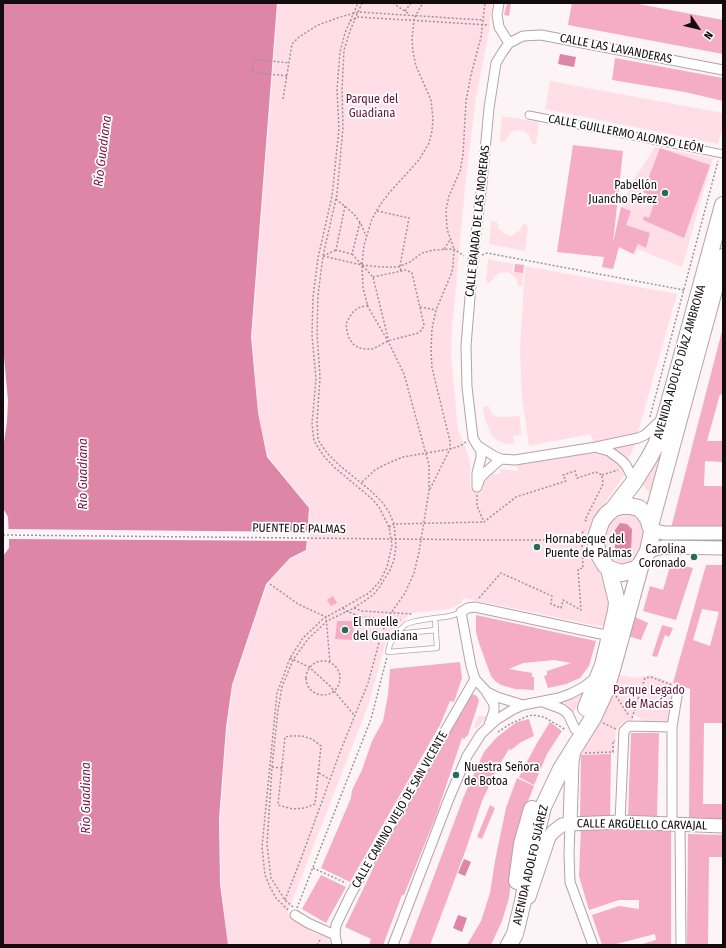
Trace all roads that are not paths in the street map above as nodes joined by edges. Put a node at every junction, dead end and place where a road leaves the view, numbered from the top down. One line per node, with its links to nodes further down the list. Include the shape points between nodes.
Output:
1 (499, 3): 2 (street, via 499,27)
2 (509, 43): 3 (street, CALLE LAS LAVANDERAS, via 523,36 541,35); 12 (street, CALLE BAJADA DE LAS MORERAS, via 496,63 473,260 466,346 467,387)
3 (723, 70)
4 (529, 115): 5 (street, CALLE GUILLERMO ALONSO LEÓN)
5 (722, 153)
6 (723, 205): 8 (highway, AVENIDA ADOLFO DÍAZ AMBRONA)
7 (723, 222): 8 (highway)
8 (714, 239): 11 (highway, AVENIDA ADOLFO DÍAZ AMBRONA)
9 (723, 257): 10 (highway, AVENIDA ADOLFO DÍAZ AMBRONA)
10 (719, 289): 17 (highway, AVENIDA ADOLFO DÍAZ AMBRONA)
11 (666, 414): 13 (street, via 645,435); 16 (highway, AVENIDA ADOLFO DÍAZ AMBRONA, via 649,458)
12 (475, 442): 14 (street); 14 (street, CALLE BAJADA DE LAS MORERAS, via 481,458 477,488 480,478)
13 (596, 447): 14 (street, via 515,460); 15 (street, via 609,451 621,460)
14 (501, 459)
15 (631, 475)
16 (614, 508): 17 (highway, via 639,508 648,519); 21 (highway, via 589,540)
17 (651, 528): 18 (main road, via 664,534); 20 (highway, via 651,537)
18 (723, 533)
19 (723, 548): 20 (main road, via 663,547)
20 (644, 558): 21 (highway, via 636,569 630,572 622,573); 36 (highway, AVENIDA ADOLFO SUÁREZ, via 605,692)
21 (609, 569): 26 (highway, AVENIDA ADOLFO SUÁREZ, via 617,602)
22 (461, 612): 23 (lane); 26 (street, via 475,607); 28 (street, via 471,666)
23 (435, 618): 24 (lane); 25 (lane, via 406,624)
24 (436, 630): 25 (lane); 25 (lane, via 437,648 388,652)
25 (396, 634)
26 (610, 636): 27 (highway, AVENIDA ADOLFO SUÁREZ)
27 (599, 675): 31 (street, via 577,691); 35 (highway, AVENIDA ADOLFO SUÁREZ)
28 (476, 679): 30 (street); 42 (street, CALLE CAMINO VIEJO DE SAN VICENTE, via 355,888 336,925)
29 (678, 690): 34 (street)
30 (487, 692): 32 (street); 33 (street, via 494,704)
31 (541, 702): 32 (street); 35 (street, via 562,709 568,714)
32 (523, 706): 33 (street, via 504,714)
33 (489, 726): 45 (street, via 476,740 467,756)
34 (672, 727): 37 (street, via 629,726 624,731); 39 (street)
35 (575, 730): 46 (highway, AVENIDA ADOLFO SUÁREZ, via 552,763 533,805 522,844 514,901)
36 (578, 750): 38 (main road, via 572,762); 43 (highway, AVENIDA ADOLFO SUÁREZ, via 561,770 543,807 523,901)
37 (620, 822): 38 (main road, CALLE ARGÜELLO CARVAJAL); 39 (main road, CALLE ARGÜELLO CARVAJAL)
38 (570, 824): 43 (main road, CALLE ARGÜELLO CARVAJAL, via 562,825 549,837); 47 (street, via 570,882)
39 (676, 824): 40 (main road, CALLE ARGÜELLO CARVAJAL); 48 (street)
40 (723, 826)
41 (296, 912): 42 (street, via 324,931)
42 (335, 935): 44 (street, CALLE CAMINO VIEJO DE SAN VICENTE)
43 (512, 939)
44 (337, 945)
45 (393, 945)
46 (497, 945)
47 (593, 945)
48 (681, 945)

